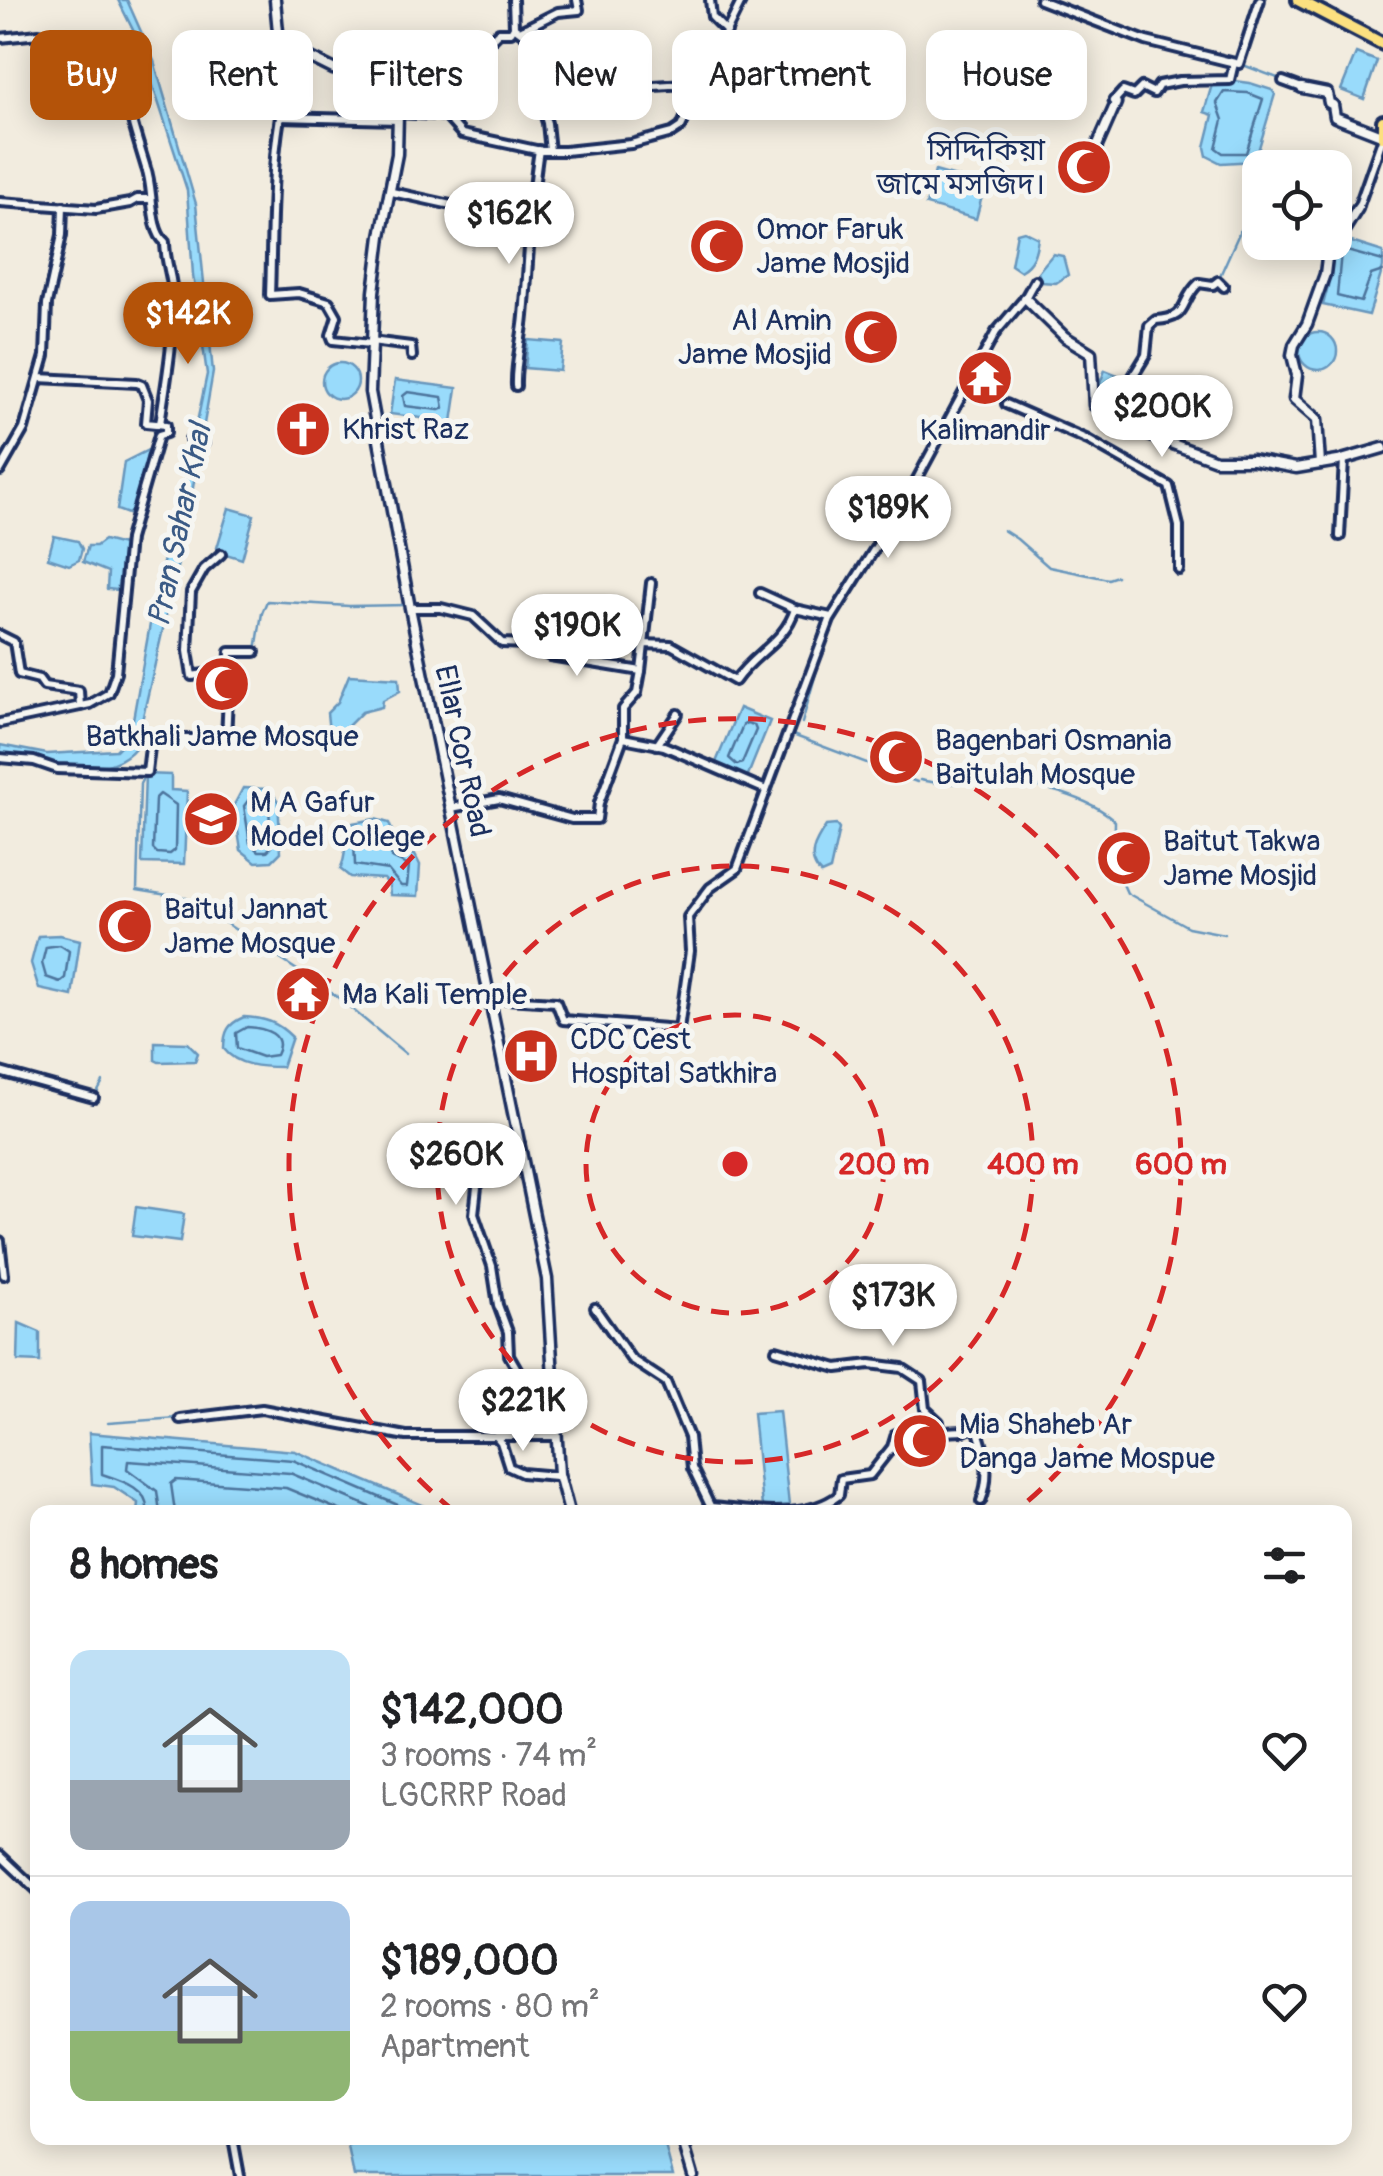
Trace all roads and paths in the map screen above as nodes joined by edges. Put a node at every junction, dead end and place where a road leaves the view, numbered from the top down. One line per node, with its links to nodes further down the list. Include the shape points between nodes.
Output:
1 (275, 0): 10 (main road)
2 (513, 0): 9 (street)
3 (578, 0): 9 (street, via 579,10)
4 (710, 0): 11 (street, via 712,17)
5 (742, 0): 12 (street)
6 (1040, 0): 16 (street, via 1146,41)
7 (1260, 0): 16 (street, via 1239,64)
8 (1298, 0): 15 (main road)
9 (517, 29): 13 (street); 27 (street, via 532,41)
10 (277, 30)
11 (725, 30)
12 (728, 30)
13 (498, 34)
14 (0, 38): 30 (street, via 39,34 83,46 125,83)
15 (1383, 44)
16 (1234, 63): 19 (street, via 1230,80 1180,81 1159,85 1154,94 1142,88 1134,96 1123,90)
17 (1283, 80): 18 (street)
18 (1302, 88): 25 (main road, via 1326,92 1334,117)
19 (1114, 102): 28 (main road)
20 (280, 120): 40 (street, via 270,294 329,302 337,316 333,340)
21 (398, 120): 29 (main road, Ellar Cor Road)
22 (450, 120): 26 (street, via 462,134)
23 (685, 120): 27 (street, via 672,133 631,144)
24 (1383, 120): 25 (main road)
25 (1382, 136): 33 (street)
26 (539, 150): 27 (street); 34 (street)
27 (550, 152)
28 (1088, 178)
29 (392, 192): 34 (street); 40 (main road, Ellar Cor Road)
30 (151, 198): 32 (street, via 96,210); 46 (street, via 173,290 172,356)
31 (0, 202): 32 (street)
32 (64, 206): 42 (street)
33 (1358, 208): 35 (main road)
34 (531, 211): 43 (street)
35 (1352, 218)
36 (1328, 260): 51 (main road, via 1292,355 1294,399 1318,419)
37 (1035, 280): 39 (street)
38 (1221, 284): 45 (street, via 1196,284 1180,314 1149,326 1146,355)
39 (1026, 298): 45 (main road, via 1091,354 1094,405); 60 (street, via 996,332 909,494)
40 (371, 342): 41 (street, via 411,346); 58 (main road, Ellar Cor Road, via 373,409)
41 (412, 356)
42 (39, 378): 46 (street, via 137,383 148,400 146,423); 52 (street, via 24,429)
43 (516, 386)
44 (1006, 404): 55 (street, via 1169,486)
45 (1118, 417): 51 (main road, via 1135,430 1216,460)
46 (160, 424): 66 (street, via 166,433 159,435 129,539 114,679 104,698)
47 (190, 440): 48 (street)
48 (204, 443)
49 (1383, 448): 50 (main road)
50 (1344, 460): 51 (main road); 53 (street)
51 (1320, 464)
52 (0, 470)
53 (1340, 536)
54 (221, 554): 64 (street, via 190,592 188,650 192,676)
55 (1180, 570)
56 (651, 583): 62 (street)
57 (760, 593): 59 (street)
58 (410, 608): 65 (street, via 473,616 502,643); 73 (main road, Ellar Cor Road)
59 (796, 609): 60 (street); 62 (street, via 775,644 735,681 670,645)
60 (831, 617): 72 (street)
61 (0, 634): 66 (street, via 14,642 19,674 44,686 79,690)
62 (642, 644): 65 (street)
63 (255, 652): 64 (street, via 230,652)
64 (229, 670): 71 (street, via 226,739 151,739 147,772)
65 (641, 671): 69 (street, via 637,693 624,709)
66 (80, 706): 68 (street)
67 (678, 714): 70 (street)
68 (0, 723)
69 (623, 738): 70 (street); 73 (street, via 597,819 499,799)
70 (656, 746): 72 (street)
71 (0, 758)
72 (766, 790): 74 (street, via 737,869 710,888 688,918 679,1028 563,1020 556,1002)
73 (452, 808): 74 (main road, Ellar Cor Road)
74 (490, 998): 77 (main road, Ellar Cor Road)
75 (0, 1072): 76 (street)
76 (94, 1098)
77 (520, 1144): 82 (main road, Ellar Cor Road, via 547,1279); 82 (street, via 501,1149 477,1187 474,1214 509,1355 524,1381)
78 (0, 1241): 79 (street)
79 (4, 1275)
80 (595, 1308): 90 (street, via 631,1359 666,1382)
81 (776, 1350): 84 (street, via 837,1368 902,1368 922,1381 925,1409)
82 (554, 1400): 86 (main road, Ellar Cor Road)
83 (180, 1419): 85 (street, via 262,1409 406,1436)
84 (940, 1432): 88 (street, via 976,1426 986,1453); 91 (street, via 896,1434 870,1475 841,1479 840,1496)
85 (496, 1436): 86 (street); 87 (street, via 509,1467)
86 (556, 1436): 89 (main road, Ellar Cor Road)
87 (556, 1476)
88 (981, 1501)
89 (567, 1505)
90 (709, 1505)
91 (827, 1505)
92 (0, 1855): 93 (street)
93 (30, 1883)
94 (233, 2145): 96 (street)
95 (684, 2145): 97 (main road)
96 (240, 2176)
97 (693, 2176)

